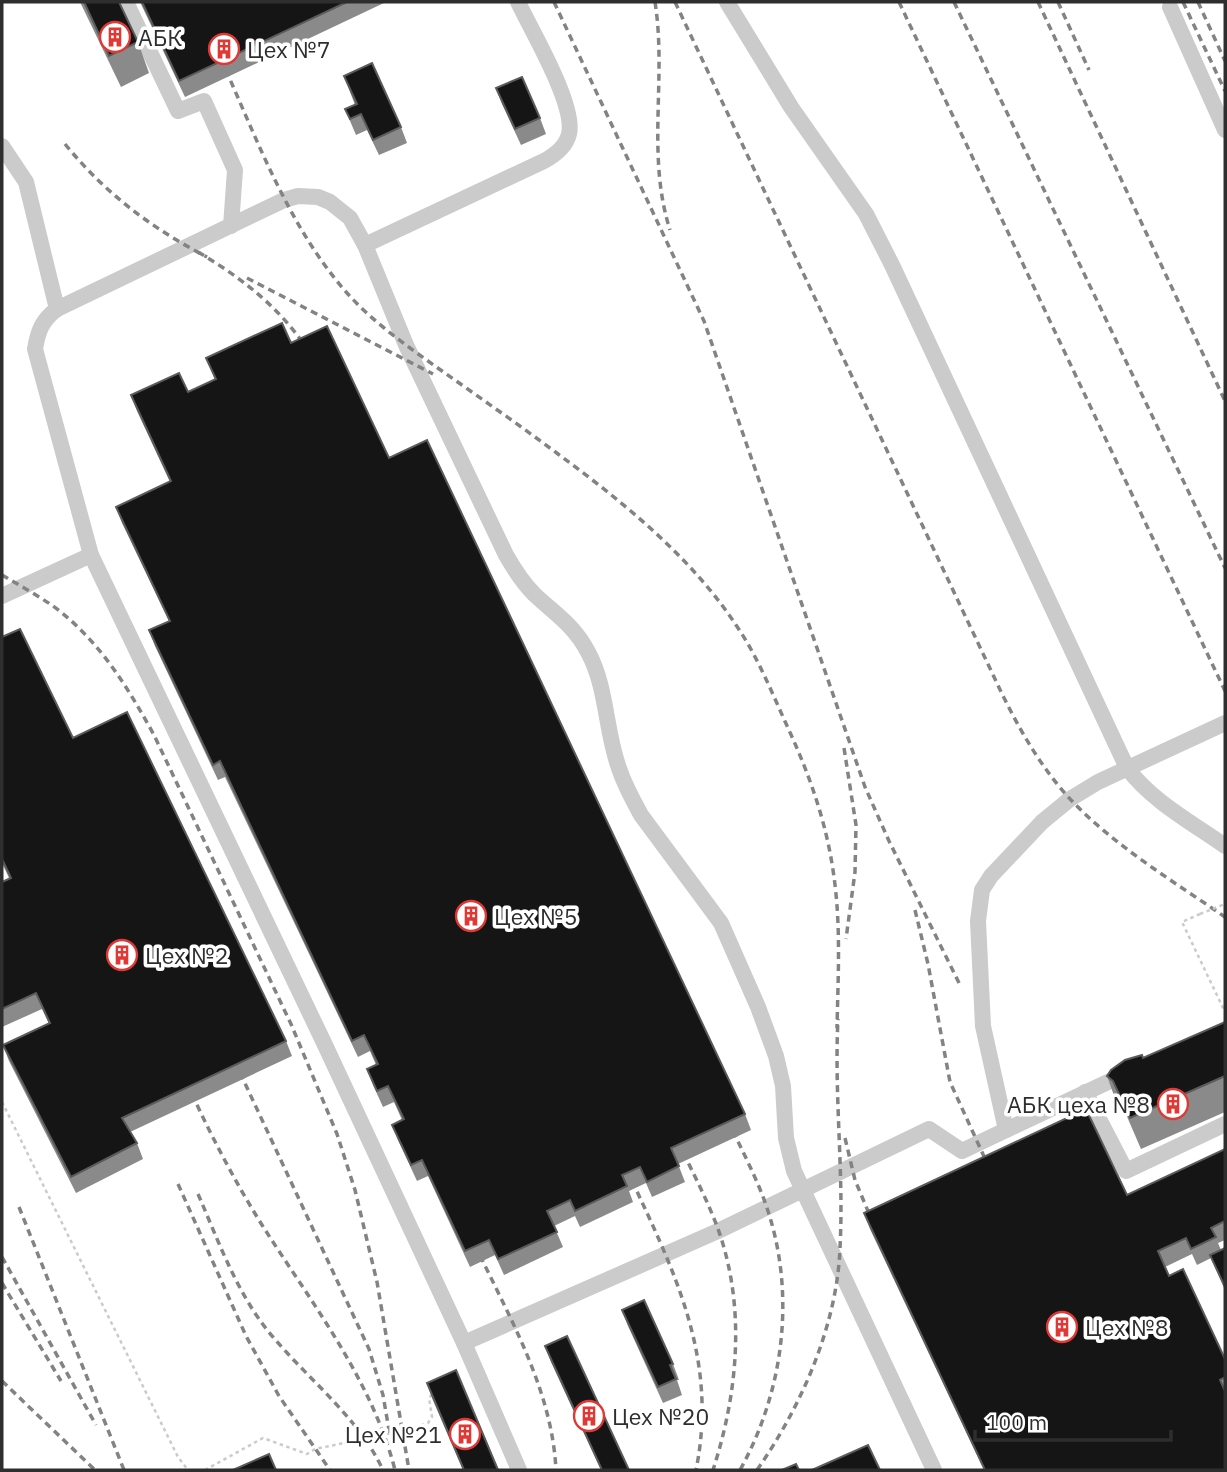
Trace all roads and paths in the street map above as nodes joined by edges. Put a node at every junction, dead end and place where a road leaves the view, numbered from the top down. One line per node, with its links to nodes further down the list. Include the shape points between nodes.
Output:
1 (126, 2): 7 (street, via 178,111 204,101 234,170)
2 (518, 2): 8 (street, via 565,99 570,124 563,147 544,161)
3 (727, 2): 13 (street, via 791,107 866,214)
4 (1170, 6): 5 (street)
5 (1225, 130)
6 (2, 146): 9 (street, via 26,182)
7 (231, 226): 8 (street, via 284,200 318,197 350,218); 9 (street)
8 (365, 245): 22 (street, via 406,345 506,555 520,578 576,632 589,653 619,770 641,815 721,923 776,1056 786,1138)
9 (57, 309): 10 (street, via 46,317 35,349)
10 (91, 555): 11 (street); 23 (street)
11 (2, 596)
12 (1225, 723): 13 (street)
13 (1127, 768): 14 (street, via 1156,799); 21 (street, via 1054,811 982,890 978,920 983,1026)
14 (1225, 846)
15 (1225, 904): 16 (path, bridge, via 1182,922)
16 (1225, 1012)
17 (1144, 1065): 18 (street)
18 (1085, 1092): 20 (street, via 1126,1171); 21 (street)
19 (2, 1102): 25 (path)
20 (1225, 1124)
21 (1006, 1130): 22 (street, via 962,1151 929,1129)
22 (802, 1189): 23 (street); 28 (street)
23 (464, 1343): 27 (street)
24 (439, 1390): 26 (path, via 429,1398 432,1417 428,1423 307,1454 263,1438)
25 (188, 1470)
26 (205, 1470)
27 (519, 1470)
28 (934, 1470)

